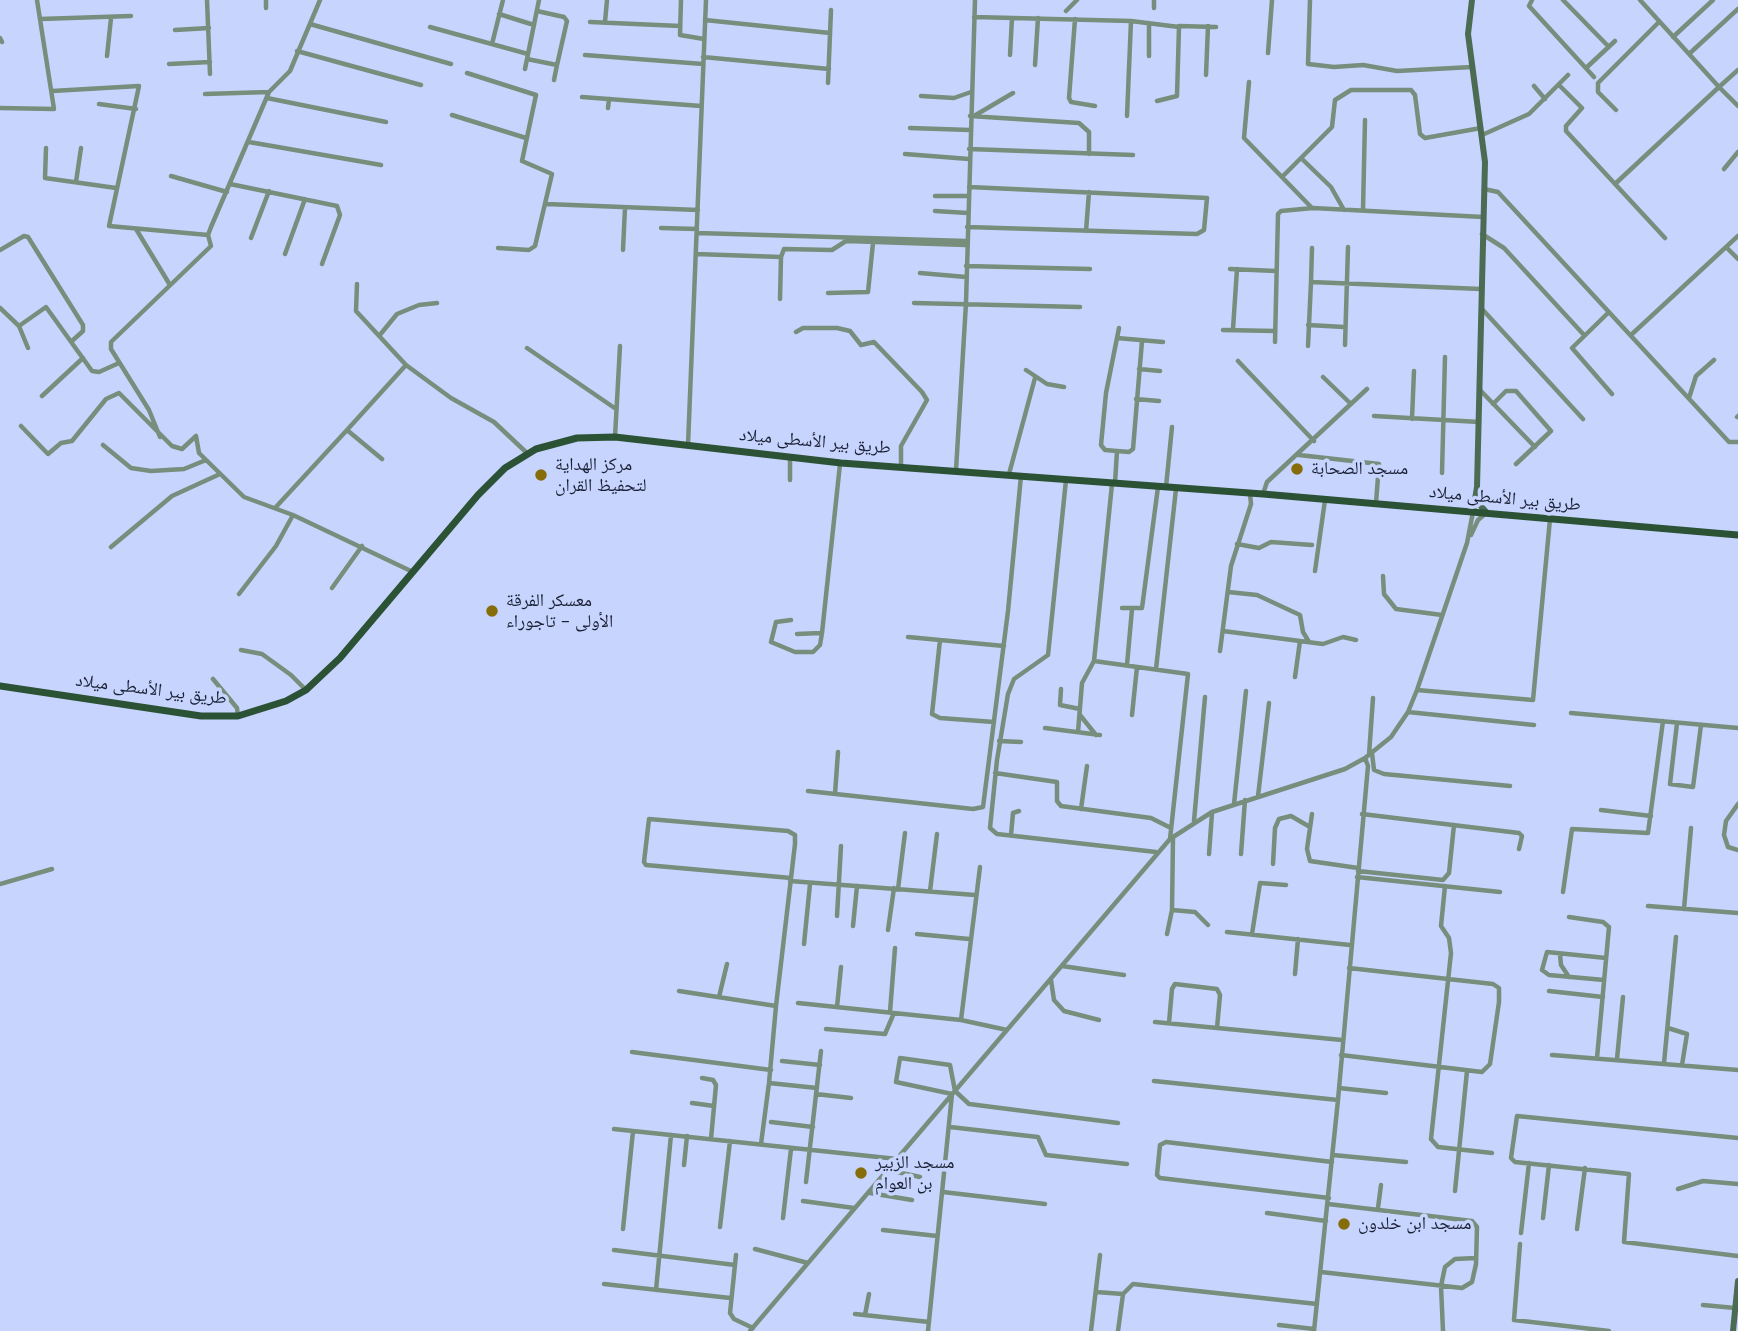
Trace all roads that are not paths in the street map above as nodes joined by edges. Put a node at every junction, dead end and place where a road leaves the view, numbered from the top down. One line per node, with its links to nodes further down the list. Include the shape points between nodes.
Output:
1 (37, 0): 32 (street)
2 (207, 0): 47 (street)
3 (265, 0): 20 (street)
4 (320, 0): 40 (street)
5 (503, 0): 26 (street)
6 (539, 0): 25 (street)
7 (607, 0): 37 (street)
8 (681, 0): 43 (street)
9 (706, 0): 34 (street)
10 (975, 0): 28 (street)
11 (1077, 0): 24 (street)
12 (1154, 0): 21 (street)
13 (1272, 0): 56 (street)
14 (1310, 0): 70 (street, via 1308,64 1397,71)
15 (1472, 0): 70 (main road, via 1468,24)
16 (1532, 0): 71 (street, via 1529,6)
17 (1563, 0): 54 (street)
18 (1713, 0): 50 (street)
19 (1643, 1): 38 (street)
20 (266, 8)
21 (1154, 8)
22 (1738, 9): 57 (street)
23 (831, 10): 49 (street)
24 (1066, 10)
25 (537, 11): 41 (street); 68 (street, via 566,19)
26 (499, 14): 41 (street); 53 (street)
27 (131, 16): 29 (street)
28 (974, 17): 30 (street); 89 (street)
29 (111, 18): 32 (street); 61 (street)
30 (1012, 18): 31 (street); 59 (street)
31 (1038, 18): 33 (street); 69 (street)
32 (40, 19): 87 (street)
33 (1075, 19): 35 (street); 100 (street, via 1069,98)
34 (705, 20): 49 (street); 51 (street)
35 (1131, 21): 39 (street); 108 (street)
36 (590, 22): 37 (street)
37 (605, 22): 43 (street)
38 (1659, 22): 50 (street); 105 (street, via 1598,83 1598,93)
39 (1149, 23): 42 (street); 60 (street)
40 (310, 24): 55 (street); 66 (street)
41 (534, 25): 62 (street)
42 (1175, 25): 44 (street); 97 (street, via 1181,30 1178,92 1176,98)
43 (680, 26): 51 (street, via 681,36)
44 (1208, 26): 46 (street); 77 (street)
45 (430, 27): 53 (street)
46 (1216, 27)
47 (209, 28): 48 (street); 64 (street)
48 (175, 30)
49 (830, 33): 73 (street)
50 (1673, 37): 57 (street)
51 (704, 39): 63 (street)
52 (1615, 41): 54 (street)
53 (492, 44): 62 (street)
54 (1609, 47): 71 (street)
55 (297, 51): 84 (street); 88 (street, via 287,75)
56 (1268, 53)
57 (1689, 54): 86 (street)
58 (585, 55): 67 (street)
59 (1010, 55)
60 (1149, 56)
61 (107, 57)
62 (528, 57): 68 (street); 72 (street)
63 (703, 57): 67 (street); 73 (street)
64 (210, 62): 65 (street); 76 (street)
65 (169, 64)
66 (451, 64)
67 (703, 64): 99 (street)
68 (557, 65): 80 (street)
69 (1035, 65)
70 (1472, 67): 113 (main road)
71 (1586, 68): 79 (street)
72 (525, 69)
73 (828, 69): 82 (street)
74 (1738, 70): 86 (street)
75 (467, 73): 114 (street, via 536,95)
76 (210, 74)
77 (1206, 75)
78 (1569, 75): 83 (street)
79 (1594, 77)
80 (554, 80)
81 (1249, 82): 128 (street, via 1244,138)
82 (828, 83)
83 (1559, 85): 96 (street); 131 (street, via 1582,108 1566,131)
84 (421, 86)
85 (1534, 86): 96 (street)
86 (1720, 87): 101 (street); 131 (street)
87 (52, 90): 102 (street, via 53,110); 103 (street, via 139,86)
88 (270, 92): 90 (street); 94 (street)
89 (971, 92): 92 (street, via 954,98); 107 (street)
90 (205, 93)
91 (1013, 93): 107 (street)
92 (921, 96)
93 (582, 97): 95 (street)
94 (267, 99): 110 (street); 115 (street)
95 (609, 99): 99 (street); 104 (street)
96 (1545, 99): 113 (street, via 1512,124)
97 (1157, 101)
98 (99, 104): 103 (street)
99 (701, 106): 144 (street)
100 (1096, 106)
101 (1738, 106)
102 (0, 108)
103 (136, 108): 133 (street)
104 (608, 108)
105 (1616, 110)
106 (452, 115): 114 (street)
107 (972, 116): 112 (street); 120 (street, via 1083,125 1089,132)
108 (1127, 116)
109 (1366, 120): 146 (street)
110 (386, 122)
111 (910, 128): 112 (street)
112 (970, 130): 118 (street)
113 (1482, 131): 123 (street, via 1425,138 1420,134 1411,90 1351,90 1337,97 1332,127); 134 (main road)
114 (526, 138): 141 (street, via 523,163 552,174)
115 (249, 142): 125 (street); 130 (street)
116 (47, 148): 129 (street, via 45,178)
117 (80, 148): 129 (street)
118 (970, 149): 120 (street); 124 (street)
119 (1738, 152): 126 (street)
120 (1089, 154): 122 (street)
121 (905, 155): 124 (street)
122 (1133, 155)
123 (1301, 158): 128 (street); 145 (street, via 1331,187)
124 (969, 159): 132 (street)
125 (380, 165)
126 (1724, 169)
127 (171, 176): 136 (street)
128 (1282, 177): 143 (street)
129 (76, 182): 133 (street)
130 (230, 184): 135 (street); 136 (street)
131 (1615, 184): 159 (street)
132 (969, 187): 137 (street); 139 (street)
133 (116, 188): 151 (street, via 109,226)
134 (1484, 189): 149 (main road); 191 (street, via 1498,192)
135 (269, 191): 140 (street); 158 (street)
136 (227, 192): 156 (street)
137 (1089, 192): 154 (street); 154 (street, via 1207,198 1204,230 1196,234)
138 (935, 196): 139 (street)
139 (968, 196): 148 (street)
140 (305, 199): 168 (street); 172 (street, via 333,204 340,210)
141 (546, 204): 142 (street); 164 (street, via 533,248)
142 (625, 208): 144 (street); 167 (street)
143 (1312, 208): 145 (street); 175 (street, via 1279,212)
144 (698, 210): 153 (street)
145 (1344, 210): 146 (street)
146 (1363, 210): 149 (street)
147 (935, 211): 148 (street)
148 (968, 213): 150 (street)
149 (1483, 217): 155 (main road)
150 (967, 227): 154 (street); 161 (street)
151 (135, 228): 156 (street); 181 (street)
152 (661, 228): 153 (street)
153 (697, 231): 161 (street); 169 (street)
154 (1086, 231)
155 (1482, 234): 182 (main road); 200 (street, via 1504,248)
156 (208, 235): 181 (street, via 211,246)
157 (1738, 236): 163 (street)
158 (251, 238)
159 (1665, 238)
160 (873, 243): 161 (street); 170 (street, via 846,242 832,250 784,249); 183 (street, via 869,292)
161 (966, 243): 173 (street)
162 (1348, 247): 180 (street)
163 (1726, 247): 171 (street); 201 (street)
164 (498, 248)
165 (1312, 248): 178 (street)
166 (0, 250): 204 (street, via 28,237 83,325)
167 (623, 250)
168 (285, 254)
169 (696, 254): 170 (street); 249 (street)
170 (781, 257): 184 (street)
171 (1738, 259)
172 (322, 264)
173 (966, 266): 174 (street); 177 (street)
174 (1090, 269)
175 (1276, 271): 196 (street, via 1233,269); 198 (street)
176 (920, 273): 177 (street)
177 (966, 277): 187 (street)
178 (1311, 282): 180 (street); 192 (street)
179 (357, 284): 202 (street, via 355,309)
180 (1348, 284): 182 (street); 194 (street)
181 (170, 285): 217 (street, via 111,341)
182 (1482, 289): 190 (main road)
183 (828, 293)
184 (780, 299)
185 (437, 303): 202 (street, via 397,314)
186 (914, 303): 187 (street)
187 (965, 303): 188 (street); 260 (street)
188 (1080, 307)
189 (0, 308): 193 (street)
190 (1482, 309): 227 (main road); 238 (street)
191 (1609, 312): 200 (street); 201 (street)
192 (1308, 325): 194 (street); 210 (street)
193 (19, 326): 204 (street, via 46,307); 211 (street)
194 (1344, 327): 208 (street)
195 (1119, 328): 203 (street)
196 (1233, 329): 197 (street); 198 (street)
197 (1223, 330)
198 (1275, 331): 207 (street)
199 (796, 332): 259 (street, via 837,328 850,331 861,345 874,342 922,392 927,400 901,446)
200 (1584, 335): 228 (street, via 1572,348)
201 (1631, 335): 230 (street)
202 (379, 336): 218 (street)
203 (1117, 338): 205 (street); 251 (street, via 1101,445)
204 (72, 341): 214 (street)
205 (1142, 341): 206 (street); 219 (street)
206 (1163, 342)
207 (1275, 342)
208 (1345, 345)
209 (620, 346): 235 (street)
210 (1308, 346)
211 (28, 348)
212 (527, 348): 235 (street)
213 (1445, 357): 239 (street)
214 (83, 358): 217 (street, via 95,373); 229 (street)
215 (1714, 360): 230 (street, via 1696,376)
216 (1238, 361): 246 (street)
217 (119, 363): 244 (street)
218 (406, 365): 243 (street); 252 (street, via 450,398 494,422)
219 (1139, 369): 221 (street); 231 (street)
220 (1026, 370): 224 (street)
221 (1160, 371)
222 (1414, 371): 237 (street)
223 (1323, 377): 233 (street)
224 (1035, 378): 225 (street); 263 (street)
225 (1063, 387)
226 (1367, 389): 233 (street)
227 (1480, 390): 234 (street); 240 (main road)
228 (1612, 394)
229 (42, 396)
230 (1689, 398): 247 (street, via 1731,443)
231 (1136, 399): 232 (street); 251 (street, via 1133,449)
232 (1159, 401)
233 (1351, 404): 246 (street)
234 (1493, 404): 250 (street); 250 (street, via 1506,391 1516,391 1551,431)
235 (616, 409): 245 (street)
236 (1374, 416): 237 (street)
237 (1412, 419): 239 (street)
238 (1583, 419)
239 (1444, 421): 240 (street); 261 (street)
240 (1479, 422): 269 (main road)
241 (21, 426): 244 (street, via 48,454 72,441 116,392)
242 (1172, 427): 268 (street)
243 (347, 430): 255 (street); 275 (street)
244 (160, 437): 256 (street, via 182,449 196,436 195,446)
245 (615, 438): 249 (main road, طريق بير الأسطى ميلاد); 252 (main road, طريق بير الأسطى ميلاد, via 577,438)
246 (1314, 441): 253 (street)
247 (1738, 442)
248 (103, 445): 256 (street, via 131,468 184,469)
249 (688, 445): 254 (main road, طريق بير الأسطى ميلاد)
250 (1535, 447): 258 (street)
251 (1117, 451): 267 (street)
252 (528, 454): 286 (main road, طريق بير الأسطى ميلاد, via 491,481)
253 (1298, 456): 272 (street, via 1267,482); 274 (street, via 1379,464)
254 (790, 458): 257 (main road, طريق بير الأسطى ميلاد); 265 (street)
255 (382, 459)
256 (206, 460): 262 (street)
257 (841, 463): 259 (main road, طريق بير الأسطى ميلاد); 297 (street)
258 (1516, 464)
259 (901, 465): 260 (main road, طريق بير الأسطى ميلاد)
260 (956, 470): 263 (main road, طريق بير الأسطى ميلاد)
261 (1442, 473)
262 (220, 474): 275 (street, via 244,497); 285 (street, via 172,496)
263 (1009, 474): 264 (main road, طريق بير الأسطى ميلاد)
264 (1021, 475): 266 (main road, طريق بير الأسطى ميلاد); 304 (street)
265 (790, 480)
266 (1067, 480): 267 (main road, طريق بير الأسطى ميلاد); 334 (street, via 1048,655 1012,681)
267 (1114, 482): 268 (main road, طريق بير الأسطى ميلاد); 307 (street)
268 (1162, 487): 270 (main road, طريق بير الأسطى ميلاد); 293 (street, via 1143,605 1141,610)
269 (1477, 487): 276 (main road); 277 (main road, via 1480,505)
270 (1176, 489): 271 (main road, طريق بير الأسطى ميلاد); 310 (street)
271 (1250, 494): 272 (main road, طريق بير الأسطى ميلاد); 282 (street)
272 (1264, 494): 273 (main road, طريق بير الأسطى ميلاد)
273 (1325, 500): 274 (main road, طريق بير الأسطى ميلاد); 287 (street)
274 (1376, 504): 276 (main road, طريق بير الأسطى ميلاد)
275 (275, 508): 278 (street)
276 (1473, 512): 277 (main road, طريق بير الأسطى ميلاد); 281 (street)
277 (1487, 513): 279 (main road, طريق بير الأسطى ميلاد); 281 (street)
278 (293, 515): 284 (street); 291 (street)
279 (1550, 519): 280 (main road, طريق بير الأسطى ميلاد); 316 (street, via 1533,700)
280 (1738, 535)
281 (1467, 542): 294 (street)
282 (1237, 544): 283 (street, via 1259,548 1271,542); 290 (street)
283 (1311, 545)
284 (362, 546): 286 (street); 289 (street)
285 (111, 547)
286 (414, 572): 315 (main road, طريق بير الأسطى ميلاد)
287 (1315, 572)
288 (1383, 576): 294 (street, via 1384,594 1396,609)
289 (332, 588)
290 (1228, 592): 296 (street); 303 (street, via 1256,595 1300,615)
291 (239, 594)
292 (1122, 608): 293 (street)
293 (1132, 610): 308 (street)
294 (1442, 615): 316 (street)
295 (791, 620): 297 (street, via 776,622 771,642 788,651 811,653 820,645)
296 (1223, 631): 302 (street); 306 (street)
297 (822, 633): 298 (street)
298 (797, 634)
299 (908, 637): 300 (street)
300 (940, 640): 304 (street); 327 (street, via 932,714)
301 (1356, 640): 303 (street, via 1343,637 1327,644)
302 (1300, 641): 303 (street); 311 (street)
303 (1309, 642)
304 (1004, 646): 327 (street)
305 (241, 650): 315 (street, via 262,654)
306 (1220, 651)
307 (1094, 661): 308 (street); 321 (street, via 1083,676)
308 (1127, 665): 309 (street)
309 (1137, 667): 310 (street); 324 (street)
310 (1156, 669): 357 (street, via 1188,674)
311 (1296, 677)
312 (213, 679): 325 (street, via 237,708)
313 (0, 686): 325 (main road, طريق بير الأسطى ميلاد, via 201,716)
314 (1061, 689): 321 (street, via 1060,705)
315 (306, 690): 325 (main road, طريق بير الأسطى ميلاد)
316 (1417, 690): 322 (street)
317 (1246, 691): 345 (street)
318 (1205, 696): 354 (street)
319 (1373, 698): 337 (street)
320 (1269, 703): 343 (street)
321 (1080, 712): 333 (street); 333 (street, via 1098,735)
322 (1408, 712): 330 (street); 337 (street, via 1391,737)
323 (1571, 713): 326 (street)
324 (1132, 715)
325 (238, 716)
326 (1663, 721): 328 (street); 353 (street)
327 (995, 723): 342 (street, via 980,809)
328 (1677, 723): 329 (street); 329 (street, via 1670,784 1693,787)
329 (1701, 724): 332 (street)
330 (1534, 725)
331 (1045, 728): 333 (street)
332 (1738, 728)
333 (1079, 732)
334 (999, 741): 335 (street); 339 (street)
335 (1021, 742)
336 (838, 752): 342 (street)
337 (1369, 756): 340 (street, via 1374,770 1384,774); 343 (street, via 1328,776); 352 (street)
338 (1087, 766): 347 (street)
339 (995, 773): 347 (street, via 1057,782 1058,804); 361 (street, via 990,828 997,834)
340 (1510, 786)
341 (808, 791): 342 (street)
342 (835, 794)
343 (1258, 796): 344 (street)
344 (1245, 800): 345 (street); 368 (street)
345 (1234, 804): 350 (street)
346 (1738, 804): 365 (street, via 1724,835 1728,847)
347 (1081, 809): 357 (street, via 1151,818)
348 (1601, 810): 353 (street)
349 (1019, 811): 361 (street, via 1013,813)
350 (1212, 812): 354 (street); 367 (street)
351 (1312, 814): 356 (street)
352 (1362, 814): 355 (street); 372 (street)
353 (1651, 816): 383 (street, via 1646,835 1572,829)
354 (1194, 821): 362 (street)
355 (1454, 825): 364 (street, via 1519,833); 372 (street, via 1449,873 1443,880)
356 (1310, 827): 369 (street, via 1291,816 1279,819); 372 (street, via 1310,861)
357 (1171, 828): 362 (street)
358 (1691, 828): 386 (street)
359 (905, 833): 380 (street)
360 (937, 834): 381 (street)
361 (1012, 835): 366 (street)
362 (1171, 838): 366 (street); 387 (street)
363 (841, 846): 377 (street)
364 (1519, 849)
365 (1738, 850)
366 (1157, 852): 407 (street)
367 (1209, 854)
368 (1241, 854)
369 (1273, 864)
370 (979, 867): 384 (street)
371 (52, 869): 374 (street)
372 (1357, 872): 379 (street); 402 (street)
373 (790, 880): 373 (street, via 646,864 649,819 791,831 795,837); 375 (street); 422 (street)
374 (0, 884)
375 (810, 884): 377 (street); 401 (street)
376 (1286, 885): 397 (street, via 1260,883)
377 (840, 886): 378 (street); 389 (street)
378 (857, 886): 380 (street); 392 (street)
379 (1445, 886): 382 (street); 414 (street, via 1441,926 1450,942)
380 (896, 888): 381 (street); 393 (street)
381 (930, 891): 384 (street)
382 (1500, 892)
383 (1563, 892)
384 (975, 895): 399 (street)
385 (1648, 906): 386 (street)
386 (1684, 909): 388 (street)
387 (1172, 910): 391 (street, via 1195,912); 396 (street)
388 (1738, 913)
389 (837, 916)
390 (1569, 917): 405 (street, via 1607,923)
391 (1208, 925)
392 (853, 926)
393 (888, 930)
394 (1227, 932): 397 (street)
395 (917, 934): 399 (street)
396 (1167, 934)
397 (1252, 934): 400 (street)
398 (1676, 937): 430 (street)
399 (969, 939): 425 (street)
400 (1298, 939): 402 (street); 410 (street)
401 (804, 944)
402 (1350, 945): 409 (street)
403 (895, 948): 424 (street)
404 (1560, 954): 405 (street); 412 (street); 412 (street, via 1545,953 1542,970)
405 (1606, 958): 415 (street)
406 (727, 964): 418 (street)
407 (1062, 966): 411 (street); 413 (street)
408 (841, 967): 423 (street)
409 (1349, 968): 414 (street); 433 (street)
410 (1296, 974)
411 (1124, 975)
412 (1569, 976): 415 (street)
413 (1051, 979): 426 (street, via 1055,1000 1064,1010); 432 (street)
414 (1448, 979): 444 (street); 446 (street, via 1499,988 1489,1067 1482,1072)
415 (1604, 980): 419 (street)
416 (679, 991): 418 (street)
417 (1549, 991): 419 (street)
418 (719, 997): 422 (street)
419 (1603, 997): 438 (street)
420 (1623, 997): 439 (street)
421 (798, 1003): 423 (street)
422 (776, 1006): 445 (street)
423 (836, 1007): 424 (street)
424 (892, 1013): 425 (street); 431 (street, via 885,1034)
425 (961, 1020): 432 (street)
426 (1099, 1020)
427 (1155, 1022): 428 (street)
428 (1168, 1023): 429 (street); 429 (street, via 1175,985 1217,989)
429 (1217, 1028): 433 (street)
430 (1668, 1028): 441 (street); 443 (street, via 1687,1034)
431 (827, 1029)
432 (1007, 1030): 453 (street)
433 (1342, 1040): 436 (street)
434 (821, 1051): 442 (street)
435 (632, 1052): 445 (street)
436 (1340, 1055): 444 (street); 451 (street)
437 (1552, 1055): 438 (street)
438 (1597, 1058): 439 (street)
439 (1618, 1059): 441 (street)
440 (782, 1061): 442 (street)
441 (1664, 1063): 443 (street)
442 (820, 1065): 452 (street)
443 (1682, 1065): 447 (street)
444 (1437, 1067): 446 (street); 472 (street, via 1431,1139 1438,1147)
445 (771, 1070): 450 (street)
446 (1467, 1070): 472 (street)
447 (1738, 1070)
448 (702, 1078): 458 (street, via 715,1082)
449 (1154, 1082): 456 (street)
450 (769, 1083): 452 (street); 470 (street)
451 (1339, 1088): 454 (street); 456 (street)
452 (817, 1091): 455 (street); 461 (street)
453 (953, 1093): 453 (street, via 896,1082 900,1058 950,1065); 460 (street, via 969,1104); 462 (street); 476 (street)
454 (1386, 1093)
455 (851, 1098)
456 (1338, 1100): 475 (street)
457 (692, 1103): 458 (street)
458 (714, 1106): 468 (street)
459 (771, 1122): 461 (street)
460 (1118, 1123)
461 (813, 1127): 473 (street)
462 (950, 1128): 480 (street, via 1038,1137 1046,1155); 491 (street)
463 (614, 1129): 464 (street)
464 (633, 1131): 465 (street); 504 (street)
465 (671, 1135): 466 (street); 514 (street)
466 (687, 1136): 468 (street); 481 (street)
467 (1738, 1138): 479 (street, via 1517,1116 1511,1160)
468 (711, 1139): 469 (street)
469 (730, 1141): 470 (street); 503 (street)
470 (761, 1144): 471 (street)
471 (791, 1149): 473 (street); 500 (street)
472 (1457, 1150): 474 (street); 490 (street)
473 (810, 1151): 476 (street); 486 (street)
474 (1492, 1153)
475 (1333, 1154): 477 (street); 478 (street)
476 (897, 1159): 484 (street)
477 (1332, 1162): 495 (street); 495 (street, via 1166,1142 1160,1145 1160,1178)
478 (1406, 1163)
479 (1529, 1163): 482 (street); 507 (street)
480 (1127, 1164)
481 (684, 1165)
482 (1549, 1165): 483 (street); 501 (street)
483 (1586, 1168): 505 (street); 515 (street, via 1630,1175 1624,1242)
484 (888, 1170): 485 (street); 492 (street)
485 (920, 1177)
486 (806, 1182)
487 (1738, 1184): 489 (street, via 1703,1181)
488 (1381, 1185): 498 (street)
489 (1678, 1189)
490 (1455, 1191)
491 (943, 1192): 496 (street); 508 (street)
492 (870, 1193): 493 (street); 497 (street)
493 (912, 1200)
494 (803, 1201): 497 (street)
495 (1328, 1201): 498 (street); 502 (street)
496 (1045, 1203)
497 (855, 1208): 517 (street)
498 (1378, 1208): 516 (street, via 1472,1222 1477,1227)
499 (1268, 1213): 502 (street)
500 (783, 1218)
501 (1543, 1219)
502 (1326, 1220): 519 (street)
503 (720, 1227)
504 (623, 1229)
505 (1577, 1229)
506 (883, 1230): 508 (street)
507 (1521, 1233)
508 (937, 1236): 533 (street)
509 (1520, 1244): 535 (street, via 1512,1317)
510 (614, 1250): 514 (street)
511 (755, 1250): 517 (street)
512 (736, 1255): 518 (street)
513 (1100, 1255): 524 (street)
514 (660, 1256): 518 (street); 523 (street)
515 (1738, 1256)
516 (1476, 1258): 522 (street, via 1449,1262); 522 (street, via 1470,1286)
517 (808, 1264): 536 (street)
518 (735, 1265): 527 (street)
519 (1321, 1272): 522 (street); 528 (street)
520 (1738, 1281): 530 (main road)
521 (604, 1284): 523 (street)
522 (1441, 1286): 542 (street)
523 (656, 1290): 527 (street)
524 (1096, 1292): 526 (street); 540 (street)
525 (869, 1294): 532 (street)
526 (1123, 1294): 528 (street, via 1136,1284); 541 (street)
527 (730, 1298): 536 (street, via 730,1316)
528 (1317, 1304): 537 (street)
529 (1703, 1305): 530 (street)
530 (1735, 1308): 544 (main road)
531 (855, 1314): 532 (street)
532 (865, 1315): 533 (street)
533 (929, 1322): 539 (street)
534 (1279, 1325): 537 (street)
535 (1552, 1328): 538 (street)
536 (751, 1329)
537 (1314, 1330)
538 (1590, 1330): 543 (street)
539 (928, 1331)
540 (1091, 1331)
541 (1118, 1331)
542 (1443, 1331)
543 (1609, 1331)
544 (1733, 1331)

